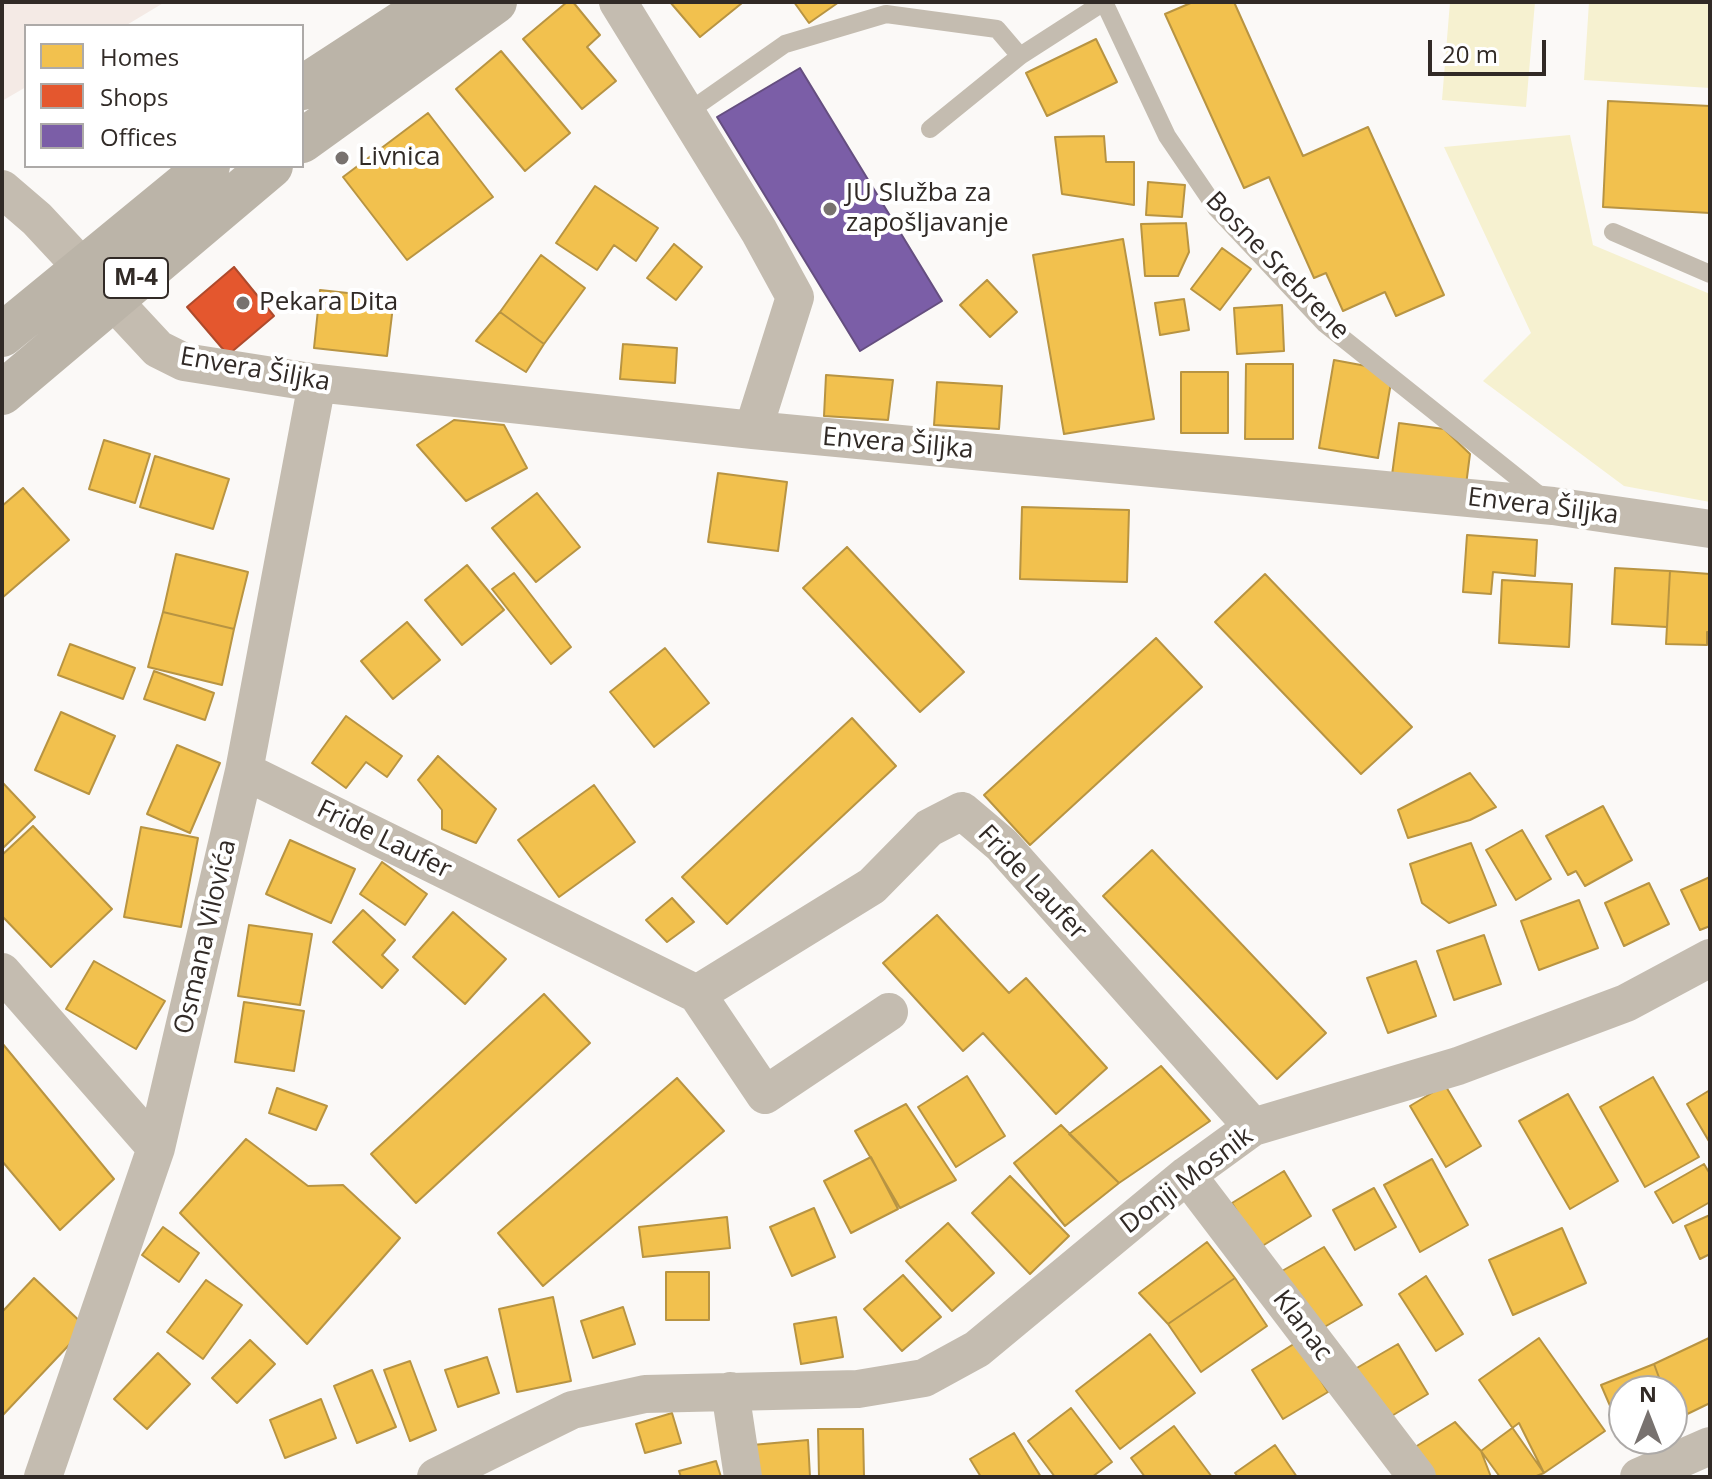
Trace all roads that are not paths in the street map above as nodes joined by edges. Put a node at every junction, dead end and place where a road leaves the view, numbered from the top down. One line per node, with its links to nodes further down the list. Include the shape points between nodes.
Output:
1 (434, 2): 6 (main road)
2 (495, 2): 9 (main road)
3 (618, 2): 7 (street)
4 (1104, 2): 5 (lane, Bosne Srebrene); 20 (lane, Bosne Srebrene, via 1167,136 1216,208 1325,324)
5 (1020, 56): 7 (lane, via 997,29 886,14 785,44); 8 (lane, Bosne Srebrene)
6 (304, 87)
7 (685, 114): 19 (street, via 795,297)
8 (930, 129)
9 (304, 140)
10 (206, 168): 15 (main road, M-4)
11 (268, 168): 15 (main road, M-4)
12 (2, 189): 15 (street, Envera Šiljka)
13 (1613, 232): 14 (lane)
14 (1710, 274)
15 (98, 283): 16 (main road, M-4); 17 (street, Envera Šiljka, via 158,349 184,362); 18 (main road, M-4)
16 (2, 335)
17 (317, 383): 19 (street, Envera Šiljka); 22 (street, Osmana Vilovića)
18 (2, 393)
19 (753, 430): 20 (street, Envera Šiljka)
20 (1553, 506): 21 (street, Envera Šiljka)
21 (1710, 529)
22 (244, 771): 25 (street, Fride Laufer); 28 (street, Osmana Vilovića)
23 (1710, 958): 27 (street, Donji Mosnik, via 1626,1003 1458,1066)
24 (2, 972): 28 (street)
25 (697, 994): 26 (street, Fride Laufer, via 765,1095); 27 (street, Fride Laufer, via 872,886 929,828 962,811 1002,845)
26 (889, 1012)
27 (1253, 1127): 29 (street, Donji Mosnik)
28 (156, 1148): 32 (street, Osmana Vilovića)
29 (1187, 1175): 30 (street, Donji Mosnik, via 977,1349 924,1378 858,1389); 35 (street, Klanac)
30 (730, 1391): 33 (street, Donji Mosnik, via 645,1394 572,1410); 34 (street)
31 (1710, 1446): 36 (street)
32 (43, 1477)
33 (436, 1477)
34 (743, 1477)
35 (1417, 1477)
36 (1639, 1477)

